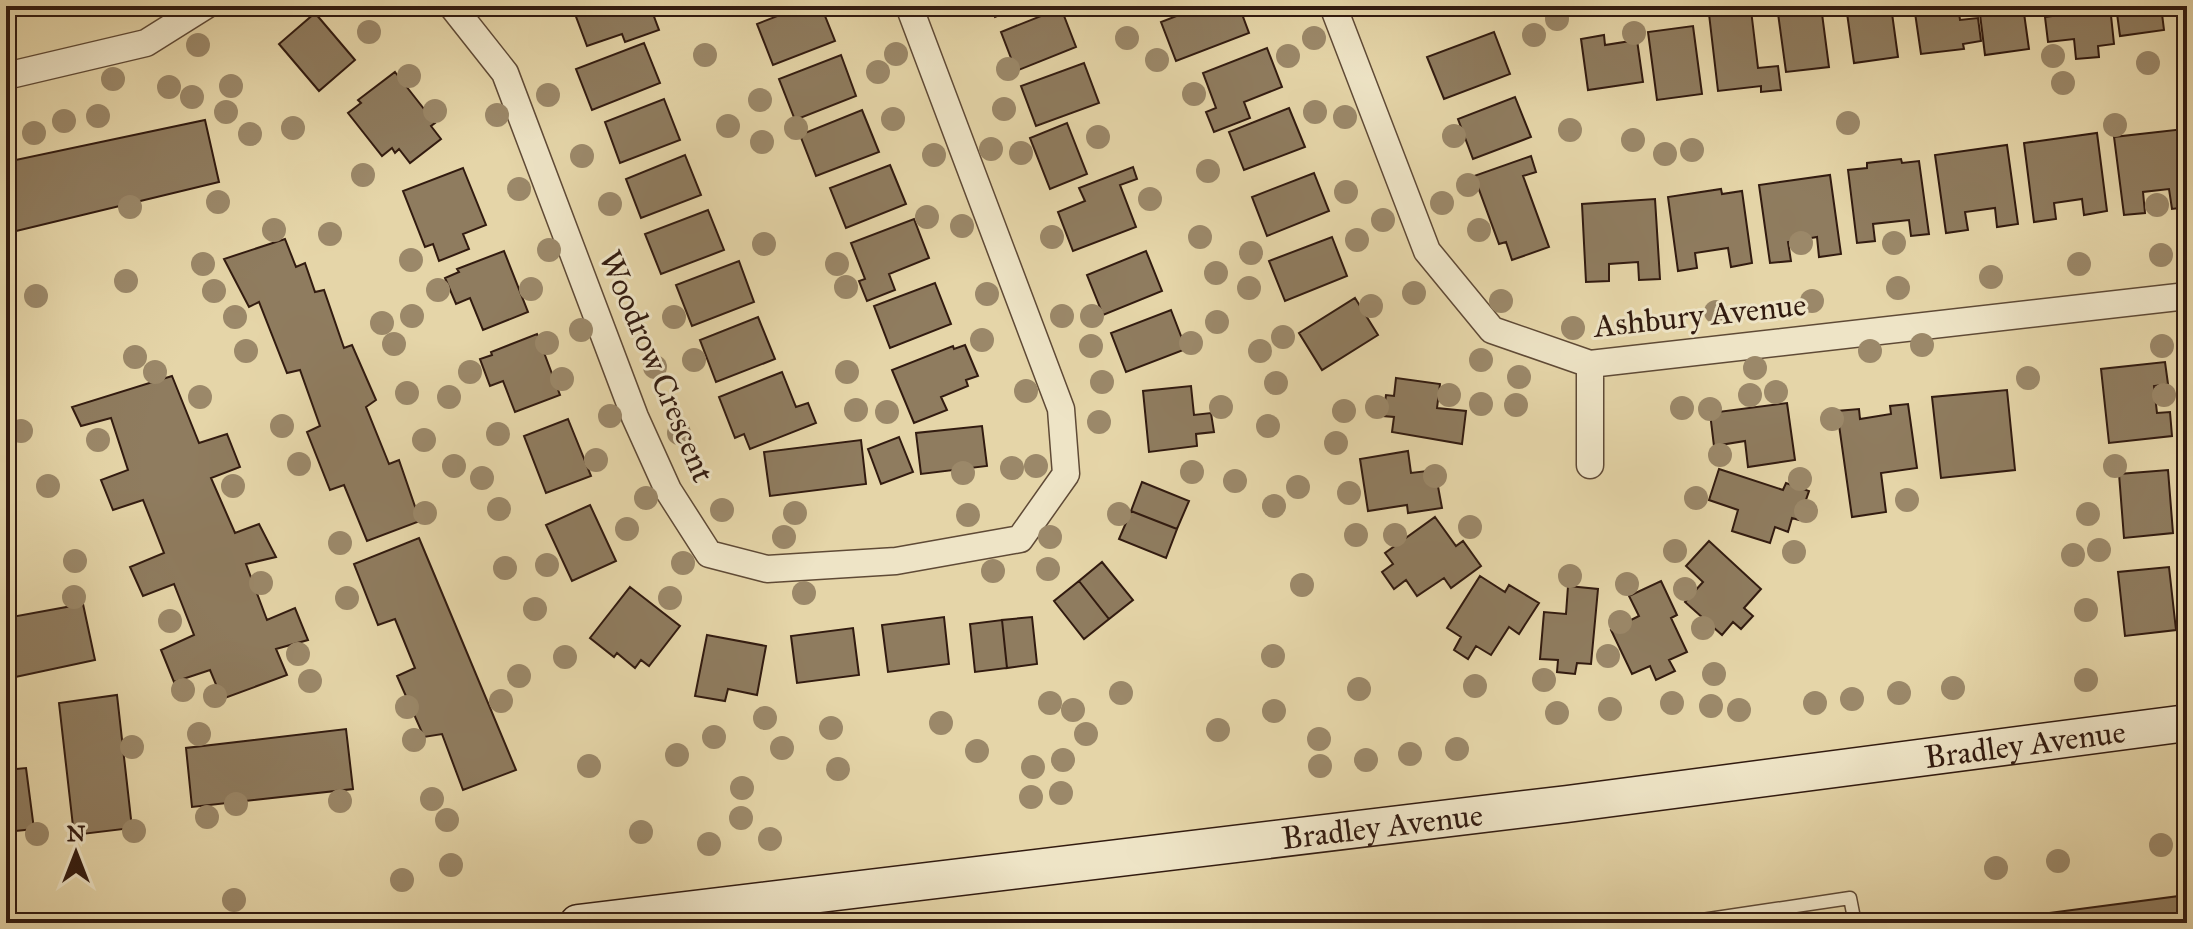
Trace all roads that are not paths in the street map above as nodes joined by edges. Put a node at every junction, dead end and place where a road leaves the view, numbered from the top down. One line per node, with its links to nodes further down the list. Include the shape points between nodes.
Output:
1 (205, 6): 5 (street, via 146,43)
2 (452, 6): 3 (street, Woodrow Crescent, via 505,73 635,417 668,490 709,554 767,569 896,561 1020,539 1066,474 1061,409)
3 (909, 6)
4 (1333, 6): 7 (street, Ashbury Avenue, via 1427,251 1492,330)
5 (6, 76)
6 (2187, 296): 7 (street, Ashbury Avenue)
7 (1590, 364): 8 (street)
8 (1590, 465)
9 (2187, 723): 11 (main road, Bradley Avenue)
10 (1688, 922): 12 (lane); 13 (lane, via 1850,898)
11 (578, 923)
12 (1682, 923)
13 (1855, 923)

